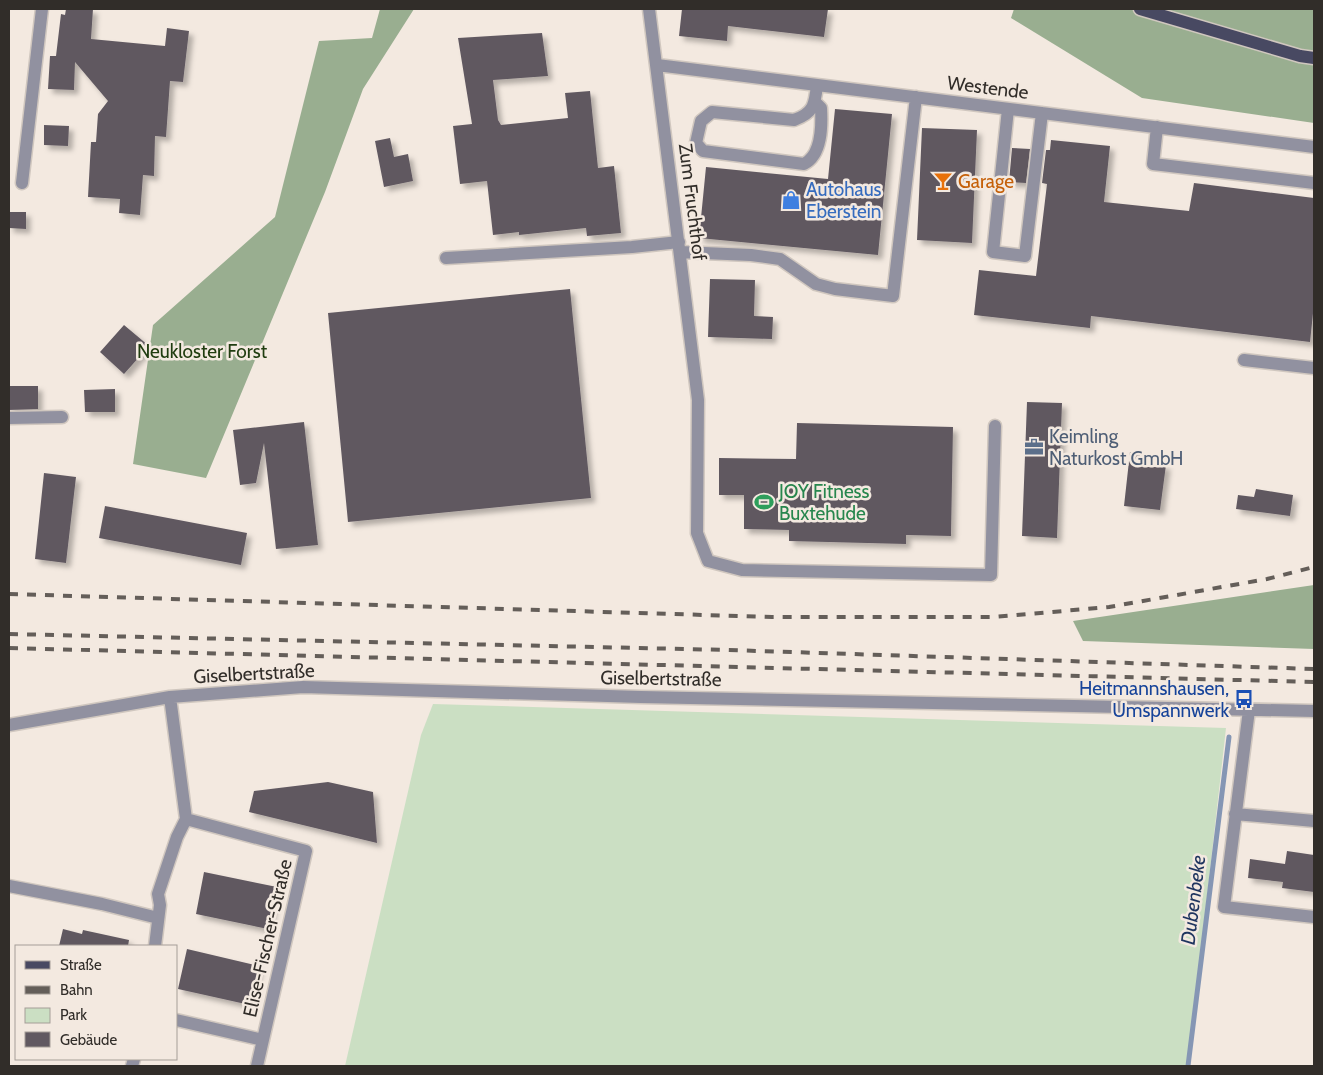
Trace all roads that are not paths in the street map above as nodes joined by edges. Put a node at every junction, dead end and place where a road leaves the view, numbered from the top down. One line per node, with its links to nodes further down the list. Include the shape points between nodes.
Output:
1 (42, 9): 14 (street)
2 (649, 9): 5 (street, Zum Fruchthof)
3 (1140, 9): 4 (main road)
4 (1314, 58)
5 (657, 65): 6 (street, Westende); 15 (street, Zum Fruchthof)
6 (817, 85): 7 (street, Westende); 8 (street)
7 (916, 97): 9 (street, Westende); 15 (street, via 893,296 816,284 780,259)
8 (815, 102): 8 (street, via 806,116 794,120 712,112 701,121 696,143 702,151 804,164 816,154 821,108)
9 (1008, 109): 10 (street, Westende); 10 (street, via 993,252 1025,256)
10 (1042, 113): 11 (street, Westende)
11 (1157, 128): 12 (street, Westende); 13 (street, via 1153,164)
12 (1314, 147)
13 (1314, 182)
14 (22, 183)
15 (679, 247): 16 (street); 21 (street, Zum Fruchthof, via 698,400 698,533 708,561 742,570 991,575)
16 (446, 258)
17 (1244, 360): 18 (street)
18 (1314, 368)
19 (62, 417): 20 (street)
20 (9, 418)
21 (995, 426)
22 (170, 697): 23 (street, Giselbertstraße, via 303,686 671,698); 25 (street, Giselbertstraße); 27 (street)
23 (1249, 710): 24 (street, Giselbertstraße); 26 (street)
24 (1314, 711)
25 (9, 725)
26 (1235, 814): 28 (street); 30 (street, via 1224,907)
27 (186, 819): 31 (street, via 158,894); 34 (street, Elise-Fischer-Straße, via 306,851)
28 (1314, 821)
29 (9, 886): 31 (street)
30 (1314, 917)
31 (158, 918): 32 (street)
32 (155, 945)
33 (178, 1020): 34 (street)
34 (263, 1040): 35 (street, Elise-Fischer-Straße)
35 (257, 1066)

